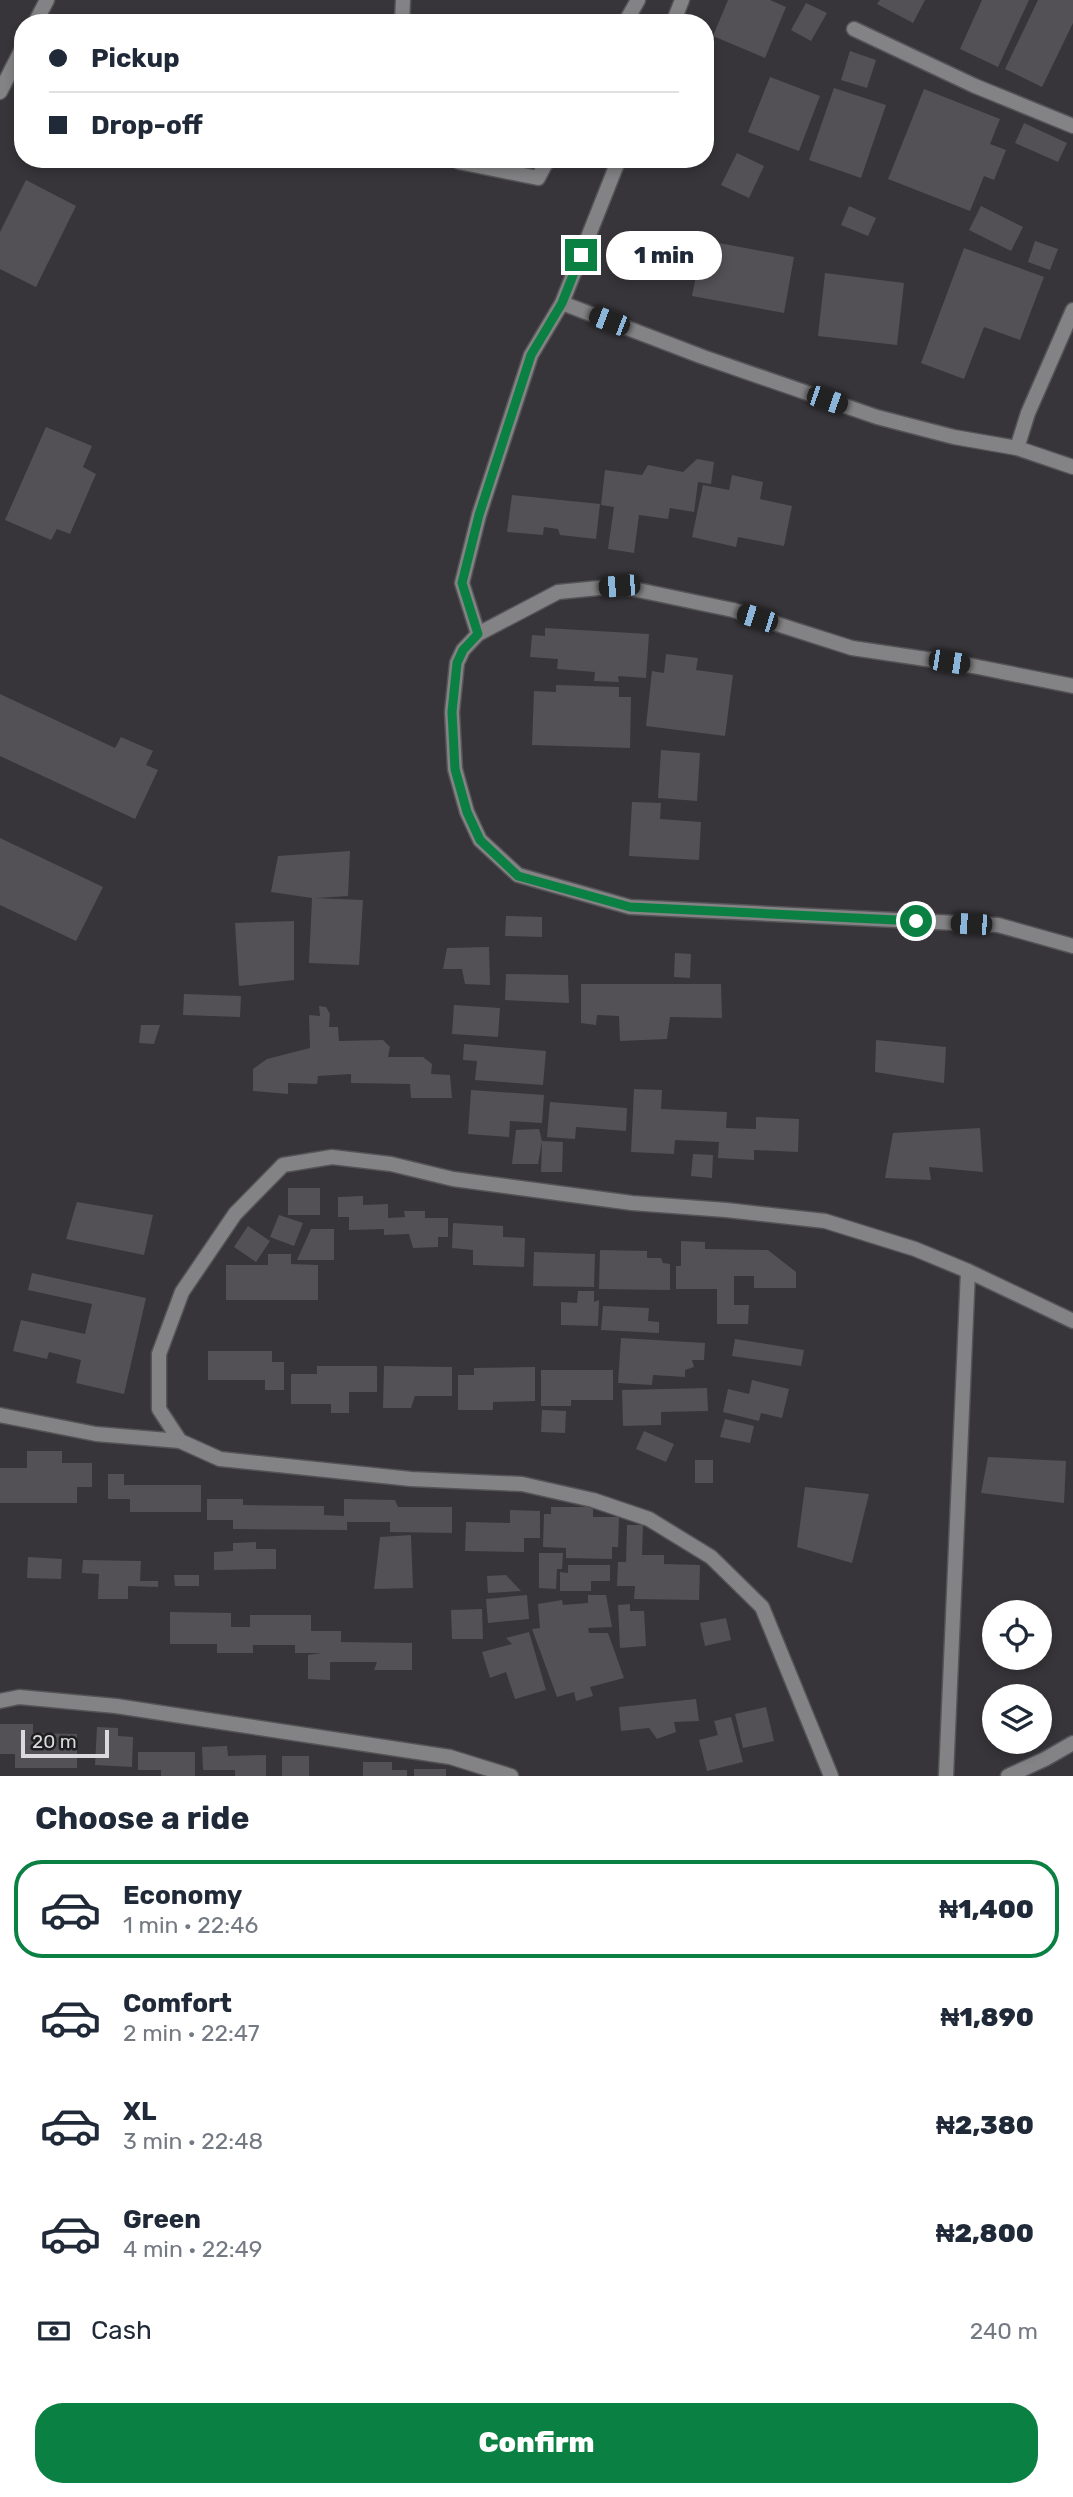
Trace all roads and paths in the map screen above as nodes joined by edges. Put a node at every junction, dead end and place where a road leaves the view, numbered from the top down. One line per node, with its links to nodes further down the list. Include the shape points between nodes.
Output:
1 (854, 29): 4 (street)
2 (14, 65): 3 (street)
3 (0, 92)
4 (1073, 126)
5 (489, 168): 6 (street, via 538,178)
6 (543, 168)
7 (615, 168): 8 (street)
8 (562, 303): 10 (street, via 877,417); 12 (street, via 531,355 472,542 462,583)
9 (1073, 310): 10 (street)
10 (1017, 448): 11 (street)
11 (1073, 467)
12 (478, 634): 13 (street, via 558,592 619,586 733,610 852,648); 14 (street, via 457,663 452,712 455,769 480,840 518,876 630,907 998,925)
13 (1073, 686)
14 (1073, 946)
15 (968, 1271): 16 (street); 18 (street, via 825,1221 606,1200 332,1157 283,1165 235,1214 190,1281 159,1354 159,1409); 23 (street)
16 (1073, 1321)
17 (0, 1415): 18 (street, via 96,1434)
18 (180, 1441): 22 (street, via 220,1459 411,1479 522,1484 649,1519 711,1557 762,1607)
19 (0, 1700): 21 (street, via 19,1697 116,1706 450,1757)
20 (1073, 1743): 24 (street)
21 (511, 1776)
22 (831, 1776)
23 (946, 1776)
24 (1008, 1776)

